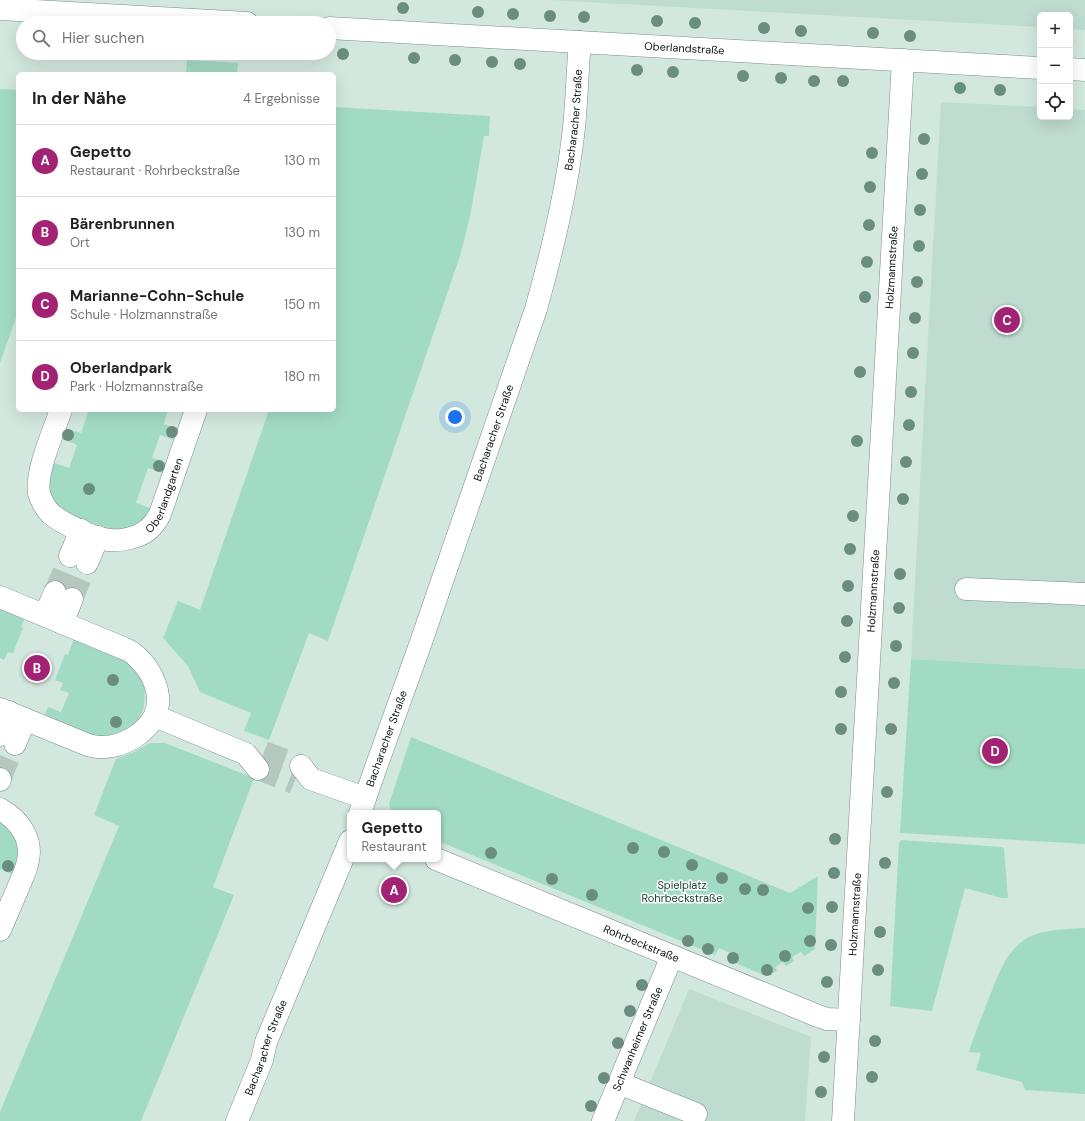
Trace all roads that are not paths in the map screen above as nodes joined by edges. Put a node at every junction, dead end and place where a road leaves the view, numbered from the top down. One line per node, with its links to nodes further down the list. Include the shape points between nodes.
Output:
1 (0, 9): 2 (street)
2 (124, 16)
3 (336, 28): 4 (street, Oberlandstraße)
4 (580, 42): 5 (street, Oberlandstraße); 23 (street, Bacharacher Straße, via 574,134 561,214 536,309)
5 (903, 60): 6 (street, Oberlandstraße); 29 (street, Holzmannstraße)
6 (1037, 68)
7 (1073, 69): 8 (street)
8 (1085, 70)
9 (60, 412): 11 (street, Oberlandgarten, via 43,461 39,491 43,504 50,513 69,526)
10 (195, 412): 11 (street, Oberlandgarten, via 155,523 137,536 123,539 110,540)
11 (89, 534): 12 (street)
12 (78, 560)
13 (966, 589): 14 (street)
14 (1085, 594)
15 (63, 596): 17 (street)
16 (0, 597): 17 (street)
17 (53, 619): 19 (street, via 123,648 146,665 156,685 158,703)
18 (12, 713): 19 (street, via 88,745 100,747 115,746 129,741 141,732); 20 (street)
19 (154, 716): 21 (street)
20 (8, 739)
21 (256, 758)
22 (302, 776): 23 (street)
23 (363, 805)
24 (0, 809): 27 (street, via 18,823 27,836 29,851 27,865)
25 (347, 848): 32 (street, Bacharacher Straße, via 266,1042 262,1060)
26 (441, 861): 28 (street, Rohrbeckstraße)
27 (0, 930)
28 (672, 956): 29 (street, Rohrbeckstraße, via 818,1016); 30 (street, Schwanheimer Straße)
29 (849, 1020): 34 (street, Holzmannstraße)
30 (619, 1083): 31 (street); 33 (street, Schwanheimer Straße)
31 (696, 1114)
32 (237, 1121)
33 (604, 1121)
34 (843, 1121)

